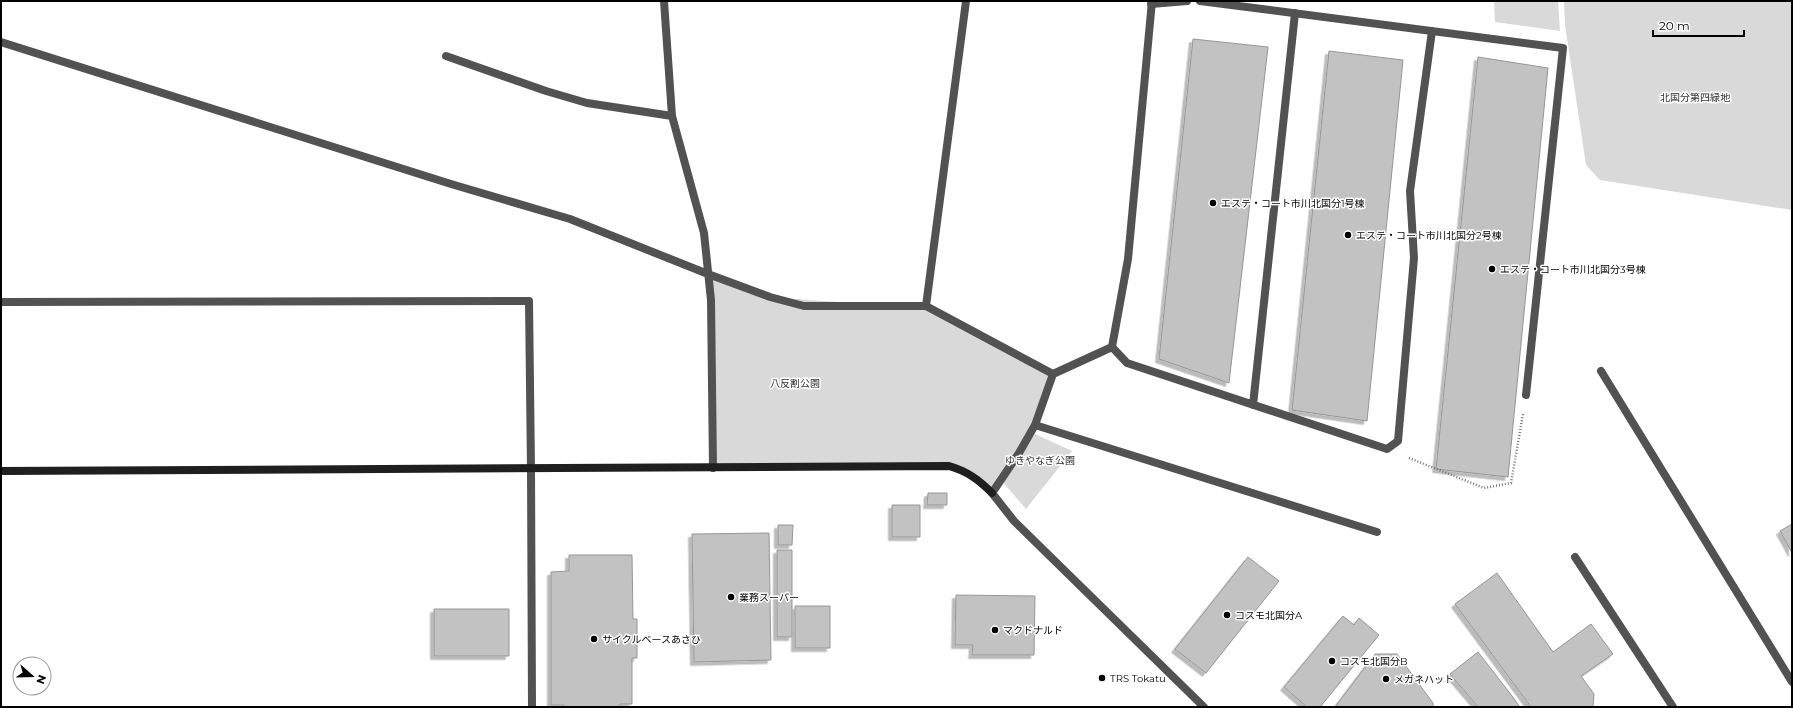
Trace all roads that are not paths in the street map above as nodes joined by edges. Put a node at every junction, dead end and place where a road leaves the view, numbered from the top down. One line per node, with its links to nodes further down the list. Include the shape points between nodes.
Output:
1 (664, 1): 10 (street)
2 (966, 1): 13 (street)
3 (1187, 1): 5 (street)
4 (1200, 1): 6 (street)
5 (1152, 3): 14 (street, via 1128,259)
6 (1295, 13): 7 (street); 18 (street)
7 (1432, 32): 17 (street, via 1562,48); 18 (street, via 1410,191 1414,258 1398,441 1387,449)
8 (1, 42): 11 (street, via 451,184 570,218)
9 (446, 56): 10 (street, via 587,103)
10 (672, 116): 11 (street, via 704,233)
11 (708, 274): 13 (street, via 770,297 804,306); 21 (street, via 711,300)
12 (1, 302): 20 (street, via 529,301)
13 (926, 306): 16 (street)
14 (1112, 347): 16 (street); 18 (street, via 1127,363)
15 (1601, 371): 26 (street)
16 (1053, 374): 19 (street)
17 (1526, 395)
18 (1253, 405)
19 (1035, 425): 23 (street); 24 (street)
20 (531, 468): 21 (street); 22 (street); 27 (street)
21 (713, 468): 23 (street, via 949,466 964,470)
22 (1, 471)
23 (992, 493): 28 (street, via 1014,522)
24 (1377, 532)
25 (1575, 557): 29 (street)
26 (1792, 682)
27 (532, 707)
28 (1204, 707)
29 (1673, 707)

